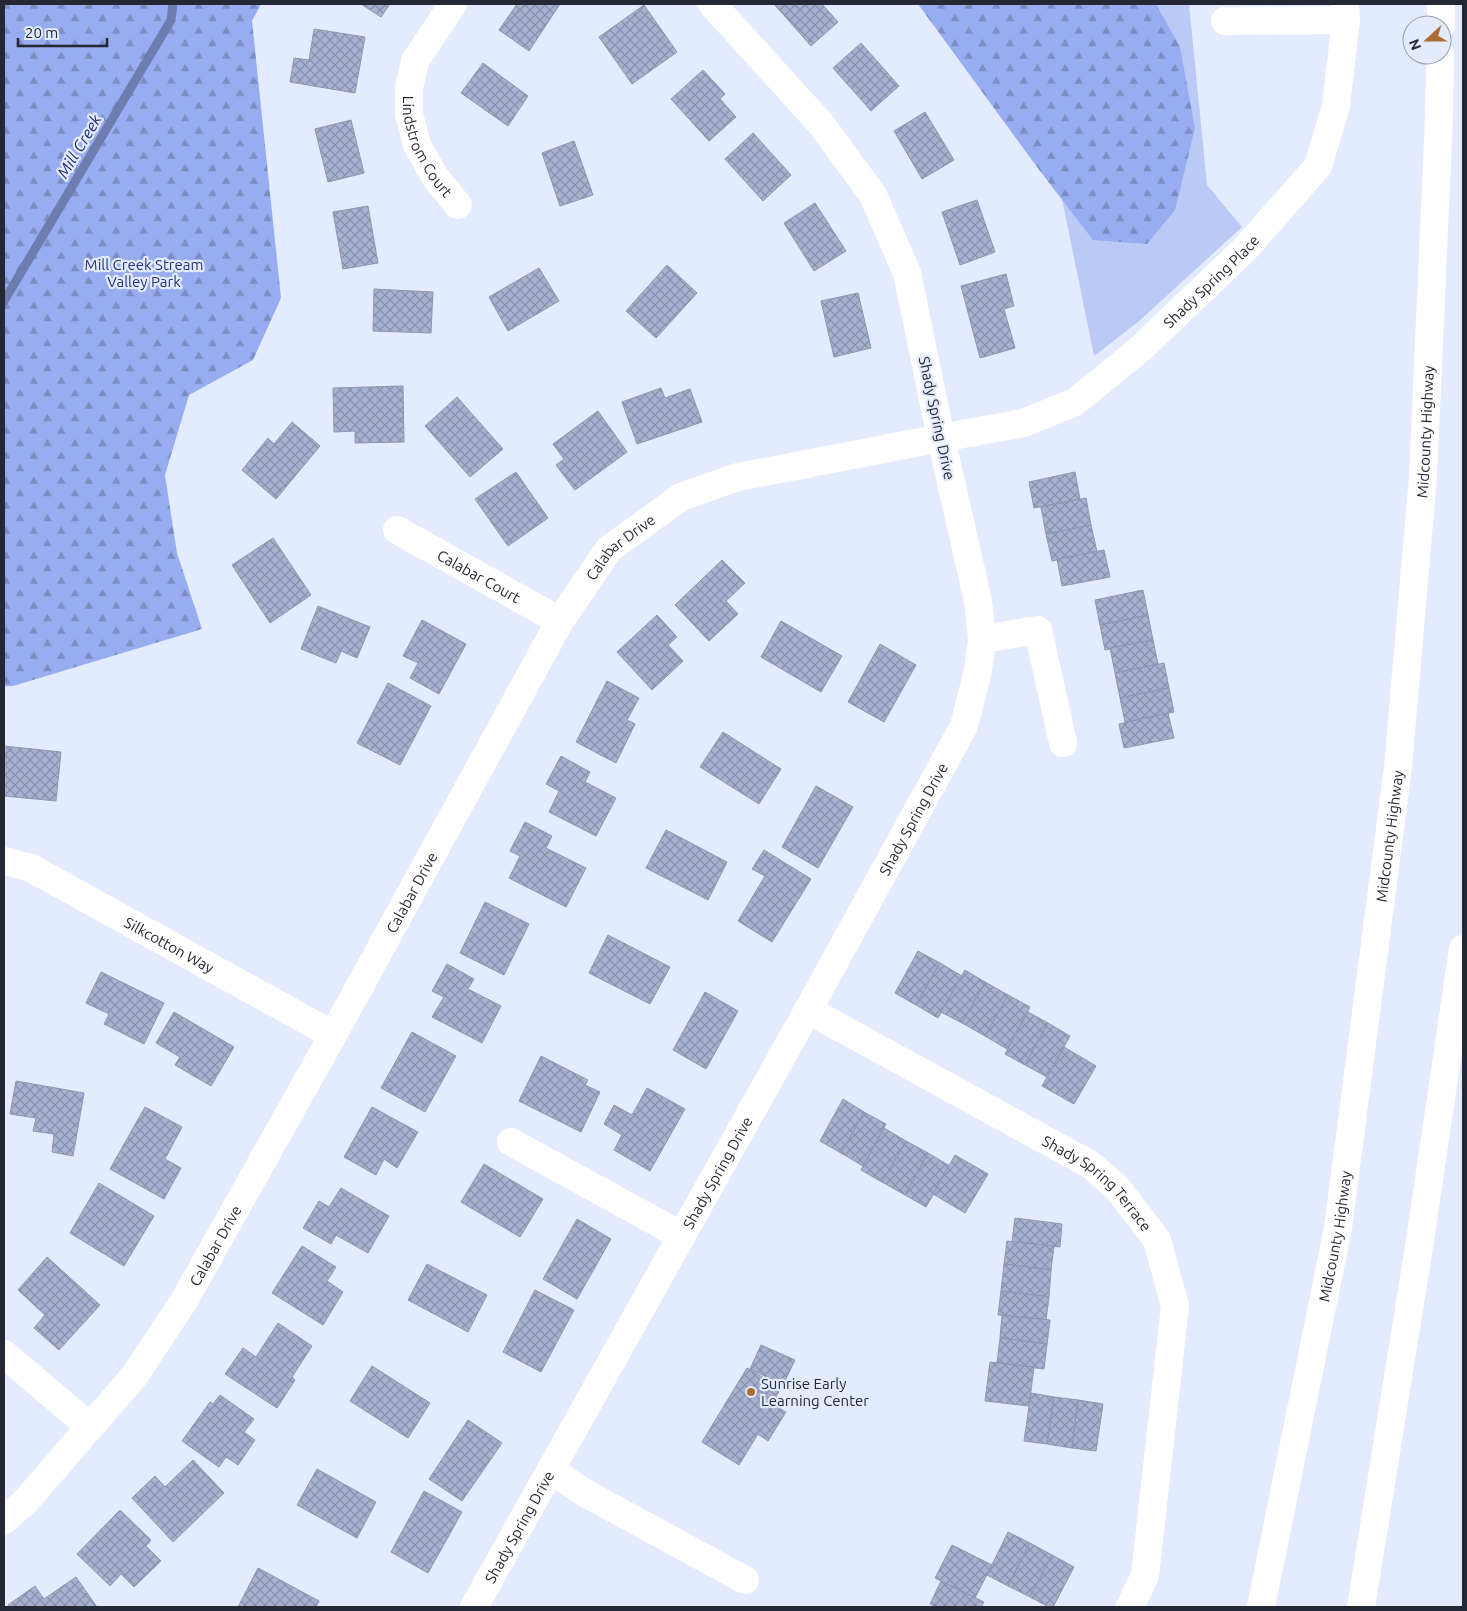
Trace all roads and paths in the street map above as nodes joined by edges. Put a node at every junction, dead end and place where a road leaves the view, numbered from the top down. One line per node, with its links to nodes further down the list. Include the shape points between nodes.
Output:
1 (453, 4): 6 (street, Lindstrom Court, via 415,61 409,88 409,114 417,145 434,176)
2 (712, 4): 7 (street, Shady Spring Drive, via 821,124 873,195 907,273)
3 (1346, 12): 4 (street); 7 (street, Shady Spring Place, via 1336,106 1318,166 1245,249 1140,349 1074,402 1024,423)
4 (1225, 21)
5 (1440, 65): 25 (street, Midcounty Highway, via 1423,477 1398,767 1338,1228)
6 (458, 205)
7 (941, 438): 9 (street, Calabar Drive, via 738,478 681,496 609,549); 10 (street, Shady Spring Drive, via 978,601)
8 (397, 530): 9 (street, Calabar Court)
9 (560, 621): 15 (street, Calabar Drive)
10 (982, 640): 11 (street, via 1038,630); 14 (street, Shady Spring Drive, via 978,672 964,726)
11 (1063, 743)
12 (4, 861): 15 (street, Silkcotton Way, via 31,868)
13 (1463, 949): 26 (street)
14 (808, 1010): 17 (street, Shady Spring Drive); 24 (street, Shady Spring Terrace, via 1091,1165 1118,1189 1156,1240 1175,1306 1145,1575)
15 (333, 1035): 19 (street, Calabar Drive, via 184,1299 135,1375)
16 (511, 1142): 17 (street)
17 (682, 1236): 20 (street, Shady Spring Drive)
18 (4, 1354): 19 (street)
19 (90, 1427): 21 (street, Calabar Drive)
20 (551, 1470): 22 (street, via 586,1493); 23 (street, Shady Spring Drive)
21 (4, 1520)
22 (745, 1580)
23 (474, 1607)
24 (1130, 1607)
25 (1261, 1607)
26 (1361, 1607)

